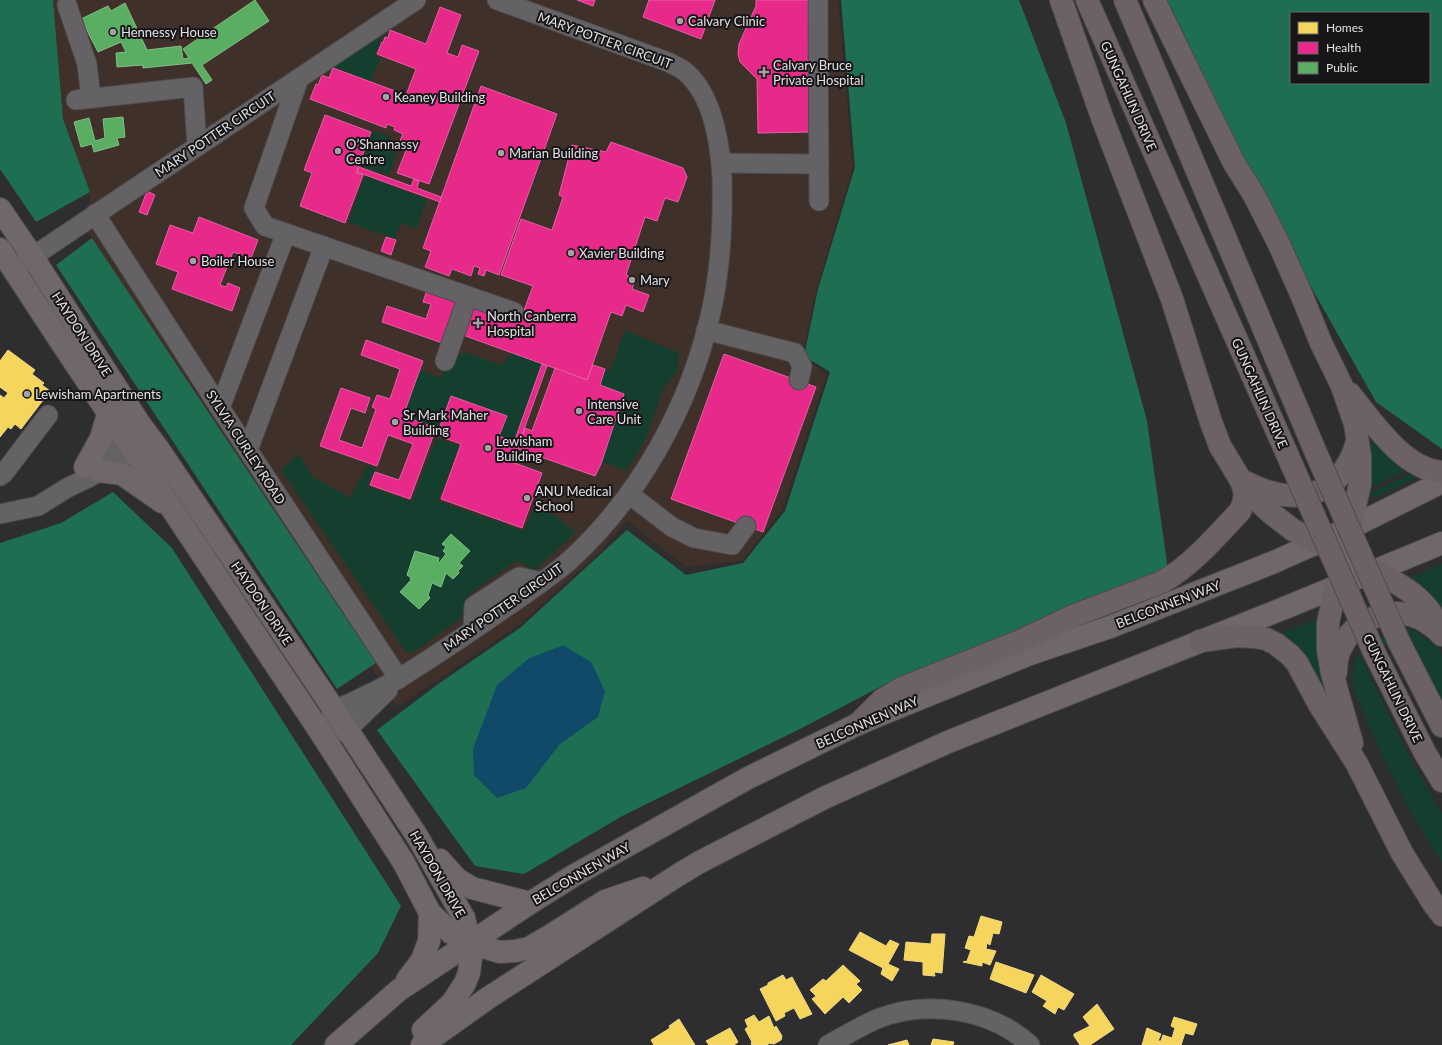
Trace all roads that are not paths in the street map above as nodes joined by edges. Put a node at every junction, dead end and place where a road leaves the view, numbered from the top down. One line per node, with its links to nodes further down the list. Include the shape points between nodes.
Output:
1 (416, 0): 9 (street, MARY POTTER CIRCUIT)
2 (497, 0): 13 (street, MARY POTTER CIRCUIT, via 668,62 683,70 703,95 709,108)
3 (818, 0): 14 (street)
4 (1061, 0): 40 (highway, via 1103,120 1172,299 1214,433)
5 (1087, 0): 62 (highway, GUNGAHLIN DRIVE, bridge, via 1374,652)
6 (1125, 0): 58 (highway, GUNGAHLIN DRIVE, bridge, via 1316,453 1399,642)
7 (1154, 0): 30 (highway, via 1234,163 1254,194 1278,242 1321,344)
8 (67, 5): 12 (street, via 87,64 84,99 193,87)
9 (299, 78): 10 (street, MARY POTTER CIRCUIT); 11 (street)
10 (273, 95): 11 (street); 12 (street, MARY POTTER CIRCUIT)
11 (287, 112): 19 (street, via 254,208 265,226)
12 (197, 146): 15 (street, MARY POTTER CIRCUIT)
13 (721, 163): 14 (street); 27 (street, MARY POTTER CIRCUIT, via 723,214 720,251 714,297)
14 (819, 164): 16 (street)
15 (121, 196): 18 (street, MARY POTTER CIRCUIT); 20 (street, via 113,217)
16 (819, 201)
17 (0, 209): 23 (main road, HAYDON DRIVE)
18 (95, 214): 20 (street, SYLVIA CURLEY ROAD); 23 (street, MARY POTTER CIRCUIT)
19 (286, 233): 21 (street); 31 (street)
20 (114, 244): 31 (street, SYLVIA CURLEY ROAD)
21 (324, 246): 25 (street); 36 (street)
22 (0, 249): 24 (main road, HAYDON DRIVE)
23 (32, 256): 24 (street, MARY POTTER CIRCUIT); 35 (main road, HAYDON DRIVE)
24 (14, 270): 32 (main road, HAYDON DRIVE)
25 (468, 296): 26 (street); 28 (street)
26 (514, 312)
27 (706, 330): 29 (street, via 795,352 802,366); 42 (street, MARY POTTER CIRCUIT, via 696,366 672,420)
28 (445, 361)
29 (799, 380)
30 (1342, 386): 34 (highway); 38 (highway, via 1402,454 1423,468)
31 (220, 408): 36 (street, SYLVIA CURLEY ROAD)
32 (108, 414): 35 (main road, HAYDON DRIVE); 37 (main road)
33 (48, 415): 39 (street)
34 (1358, 439): 40 (highway, via 1347,466 1340,475 1329,486 1312,493 1283,496 1257,488); 46 (highway, via 1360,484)
35 (134, 440): 37 (street, via 113,447); 43 (main road, HAYDON DRIVE); 56 (main road, HAYDON DRIVE)
36 (248, 450): 54 (street, SYLVIA CURLEY ROAD)
37 (92, 469): 43 (main road, via 122,474); 44 (street, via 38,506)
38 (1442, 472)
39 (0, 476)
40 (1240, 479): 47 (highway, via 1255,498 1282,522); 57 (highway, via 1245,495 1240,511 1172,577 902,688 882,700)
41 (1442, 482): 46 (main road, BELCONNEN WAY)
42 (629, 494): 45 (street, via 672,527 694,538 732,545); 54 (street, MARY POTTER CIRCUIT, via 610,519 568,562)
43 (172, 508): 60 (main road, HAYDON DRIVE)
44 (0, 514)
45 (746, 526)
46 (1350, 528): 47 (main road, BELCONNEN WAY); 49 (main road)
47 (1318, 543): 49 (main road); 57 (main road, BELCONNEN WAY, via 1178,601 1023,657)
48 (1442, 543): 50 (main road)
49 (1343, 555): 50 (main road); 51 (main road)
50 (1373, 570): 51 (main road); 52 (highway, via 1416,595 1430,611)
51 (1336, 586): 53 (main road); 55 (highway, via 1327,631 1330,662)
52 (1442, 634): 55 (highway, via 1427,622 1409,615 1390,614 1370,619 1356,628 1341,647 1336,667)
53 (1200, 642): 61 (highway, via 1249,636 1266,639 1286,652 1297,663 1319,704); 64 (main road, via 948,742 824,798)
54 (399, 679): 56 (street, MARY POTTER CIRCUIT); 59 (street, MARY POTTER CIRCUIT)
55 (1338, 692): 61 (highway)
56 (335, 711): 59 (main road, HAYDON DRIVE); 60 (street)
57 (858, 724): 65 (main road, BELCONNEN WAY, via 748,778 573,876)
58 (1442, 726)
59 (347, 730): 60 (street); 63 (main road, HAYDON DRIVE)
60 (321, 733): 66 (main road, HAYDON DRIVE, via 404,864)
61 (1357, 764): 67 (highway, via 1402,853)
62 (1442, 781)
63 (417, 836): 65 (main road, via 457,879 480,890); 68 (main road, HAYDON DRIVE, via 460,909 466,923)
64 (675, 877): 68 (main road, via 606,901 529,948 500,952); 72 (main road, via 488,998)
65 (530, 903): 68 (main road, BELCONNEN WAY)
66 (430, 913): 68 (main road, HAYDON DRIVE, via 450,933); 69 (main road, via 429,941 422,960)
67 (1442, 915)
68 (469, 943): 69 (main road, BELCONNEN WAY); 71 (main road, via 472,958 465,983 452,1003)
69 (399, 990): 70 (main road, BELCONNEN WAY)
70 (336, 1045)
71 (410, 1045)
72 (422, 1045)
73 (828, 1045): 74 (street, via 877,1019 926,1008 979,1016 1015,1034)
74 (1030, 1045)

